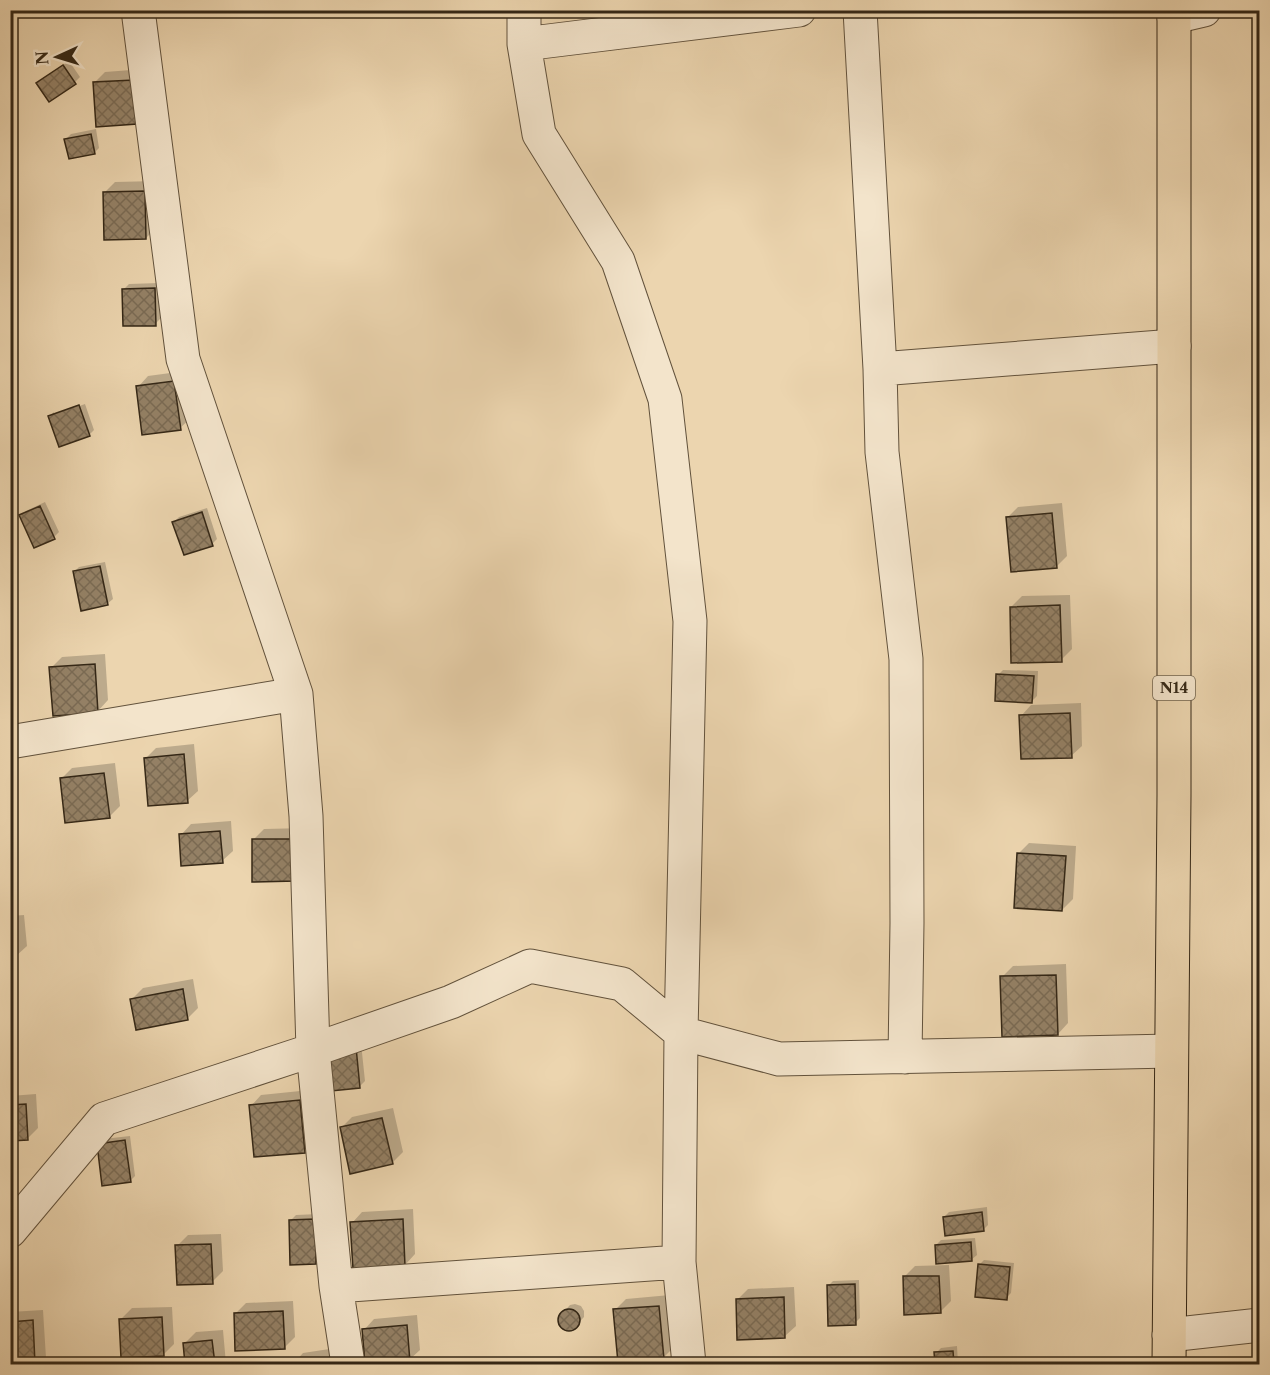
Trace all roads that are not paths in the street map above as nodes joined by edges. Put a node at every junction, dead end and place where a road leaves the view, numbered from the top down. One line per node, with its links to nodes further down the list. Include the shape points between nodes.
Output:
1 (138, 10): 9 (street, via 183,359)
2 (524, 10): 6 (street)
3 (798, 10): 6 (street)
4 (861, 10): 8 (street)
5 (1184, 13): 7 (main road, N14)
6 (524, 44): 11 (street, via 539,134 618,261 666,399 690,621)
7 (1174, 346): 8 (street); 13 (main road, N14)
8 (880, 369): 14 (street, via 882,452 906,659)
9 (296, 694): 10 (street); 12 (street, via 306,816)
10 (10, 742)
11 (681, 1033): 12 (street, via 622,984 530,966 451,1002); 14 (street, via 779,1059); 16 (street)
12 (314, 1050): 15 (street, via 104,1119); 17 (street)
13 (1171, 1051): 14 (street); 19 (main road, N14)
14 (905, 1057)
15 (10, 1231)
16 (679, 1262): 17 (street); 21 (street)
17 (336, 1286): 20 (street)
18 (1260, 1325): 19 (street)
19 (1169, 1350)
20 (348, 1365)
21 (689, 1365)

